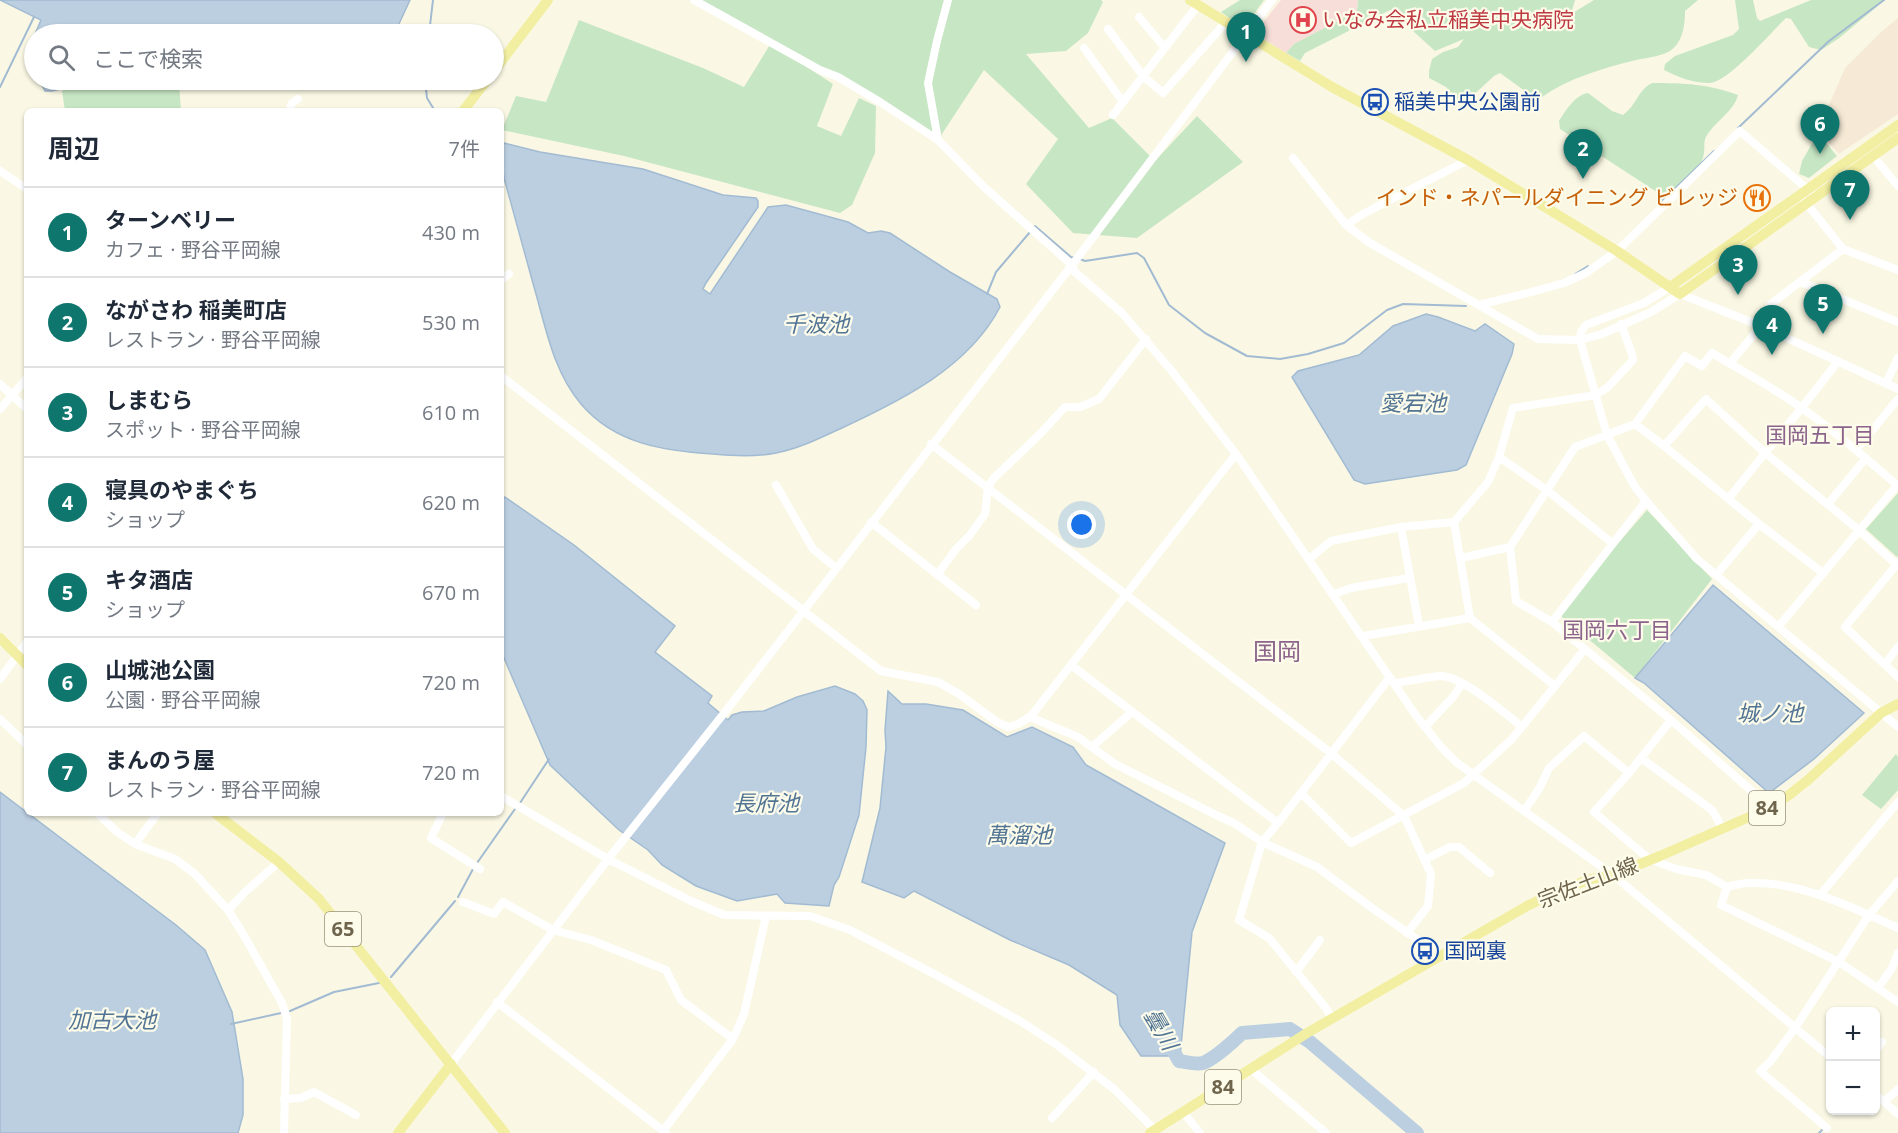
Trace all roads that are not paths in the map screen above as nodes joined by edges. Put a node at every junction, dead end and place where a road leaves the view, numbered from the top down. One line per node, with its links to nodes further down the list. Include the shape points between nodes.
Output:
1 (548, 0): 12 (main road)
2 (694, 0): 22 (street, via 838,77)
3 (948, 0): 22 (street, via 928,83)
4 (1272, 0): 9 (street)
5 (1194, 3): 7 (main road); 11 (street)
6 (1139, 17): 11 (street)
7 (1226, 22): 9 (main road); 13 (street, via 1163,93)
8 (1108, 29): 13 (street)
9 (1245, 34): 25 (main road, via 1332,87); 33 (street)
10 (1084, 48): 16 (street)
11 (1166, 48): 13 (street)
12 (504, 58)
13 (1143, 76): 16 (street)
14 (479, 90): 18 (main road)
15 (298, 99): 17 (street)
16 (1124, 102): 19 (street)
17 (290, 108)
18 (466, 108)
19 (1113, 115)
20 (1898, 125): 29 (main road)
21 (1898, 138): 23 (main road)
22 (938, 140): 33 (street)
23 (1873, 156): 27 (street); 29 (main road)
24 (1293, 158): 30 (street)
25 (1468, 160): 30 (street); 32 (main road)
26 (0, 171): 28 (street)
27 (1898, 186)
28 (24, 187)
29 (1808, 197): 31 (street); 32 (street, via 1740,131); 38 (main road)
30 (1346, 225): 39 (street, via 1370,243)
31 (1843, 249): 34 (street); 37 (street)
32 (1617, 251): 38 (main road); 39 (street, via 1586,273 1564,282)
33 (1072, 265): 43 (street); 61 (street)
34 (1898, 270)
35 (509, 273): 36 (street)
36 (504, 277)
37 (1801, 282): 40 (street); 42 (street, via 1771,304)
38 (1675, 290): 41 (street, via 1651,312); 42 (street); 44 (street, via 1586,325)
39 (1479, 305): 44 (street, via 1538,339)
40 (1898, 322)
41 (1621, 324): 44 (street); 54 (street, via 1633,360)
42 (1761, 326): 46 (street); 47 (street)
43 (1146, 339): 65 (street); 70 (street, via 1099,399 1065,407 993,478)
44 (1580, 340): 54 (street)
45 (1898, 358): 50 (street)
46 (1838, 361): 50 (street); 57 (street)
47 (1730, 363): 57 (street); 59 (street, via 1712,353 1702,366 1685,356)
48 (504, 378): 93 (street)
49 (24, 381): 53 (street)
50 (1886, 383): 52 (street)
51 (0, 384): 53 (street)
52 (1898, 389)
53 (12, 395): 56 (street); 58 (street)
54 (1596, 395): 60 (street); 66 (street, via 1513,408)
55 (1898, 399): 63 (street)
56 (24, 406)
57 (1802, 408): 63 (street); 64 (street)
58 (0, 409)
59 (1635, 424): 60 (street); 62 (street)
60 (1607, 435): 71 (street, via 1575,447); 73 (street)
61 (931, 444): 70 (street); 75 (street)
62 (1664, 446): 64 (street, via 1706,399); 72 (street)
63 (1856, 450): 67 (street)
64 (1764, 452): 72 (street); 74 (street)
65 (1236, 454): 83 (street); 90 (street)
66 (1498, 457): 71 (street); 76 (street, via 1488,482)
67 (1866, 458): 69 (street); 74 (street)
68 (776, 485): 85 (street, via 813,549)
69 (1898, 485): 79 (street)
70 (988, 488): 87 (street, via 985,514); 90 (street)
71 (1548, 491): 80 (street); 81 (street)
72 (1729, 498): 77 (street)
73 (1646, 501): 80 (street); 88 (street)
74 (1828, 504): 79 (street)
75 (871, 522): 85 (street); 87 (street)
76 (1454, 522): 78 (street); 82 (street)
77 (1759, 525): 86 (street); 88 (street)
78 (1401, 527): 83 (street, via 1331,542); 89 (street)
79 (1860, 531): 84 (street); 86 (street)
80 (1612, 543): 95 (street)
81 (1510, 548): 82 (street); 95 (street, via 1516,601)
82 (1461, 558): 94 (street)
83 (1309, 559): 91 (street)
84 (1898, 565): 105 (street, via 1845,627)
85 (836, 568): 93 (street)
86 (1823, 573): 97 (street)
87 (937, 575): 92 (street)
88 (1716, 575): 97 (street)
89 (1409, 578): 91 (street); 96 (street)
90 (1125, 594): 106 (street); 123 (street)
91 (1334, 594): 98 (street)
92 (976, 605)
93 (802, 610): 115 (street, via 881,671 938,682 1008,727); 141 (street)
94 (1470, 618): 96 (street); 111 (street)
95 (1552, 622): 102 (street)
96 (1419, 626): 98 (street)
97 (1779, 626): 114 (street)
98 (1363, 636): 109 (street)
99 (0, 638): 103 (main road)
100 (24, 646): 103 (street)
101 (1898, 647): 105 (street)
102 (1585, 649): 111 (street); 117 (street)
103 (17, 655): 104 (main road); 108 (street)
104 (24, 662)
105 (1885, 664): 107 (street)
106 (1071, 665): 113 (street); 115 (street)
107 (1898, 677)
108 (0, 679)
109 (1393, 680): 110 (street, via 1443,676); 119 (street); 123 (street)
110 (1462, 684): 118 (street); 119 (street)
111 (1555, 686): 118 (street)
112 (1898, 704): 114 (main road, 宗佐土山線 / 84)
113 (1132, 712): 122 (street); 137 (street)
114 (1881, 713): 120 (street); 130 (main road, 宗佐土山線 / 84, via 1808,780)
115 (1030, 717): 122 (street)
116 (0, 719): 121 (street)
117 (1671, 720): 124 (street); 130 (street)
118 (1521, 726): 126 (street)
119 (1425, 727): 126 (street)
120 (1898, 727)
121 (24, 742)
122 (1093, 746): 139 (street, via 1115,764 1234,823)
123 (1332, 754): 127 (street); 136 (street)
124 (1641, 758): 125 (street); 138 (street, via 1712,810)
125 (1629, 773): 131 (street, via 1584,736 1549,768); 142 (street, via 1594,812)
126 (1472, 774): 131 (street); 136 (street, via 1464,783)
127 (1301, 793): 136 (street, via 1351,843); 137 (street)
128 (504, 798): 141 (street)
129 (1898, 802): 150 (street)
130 (1770, 807): 138 (main road, 宗佐土山線 / 84)
131 (1524, 811): 147 (street)
132 (100, 816): 140 (street)
133 (156, 816): 140 (street)
134 (219, 816): 144 (main road, 65)
135 (442, 816): 145 (street, via 431,838)
136 (1404, 816): 143 (street)
137 (1278, 823): 139 (street)
138 (1723, 829): 142 (main road, 宗佐土山線 / 84)
139 (1262, 842): 157 (street, via 1317,867); 162 (street, via 1239,920 1269,938)
140 (135, 844): 152 (street, via 175,859 195,874)
141 (608, 859): 154 (street, via 724,915); 156 (street)
142 (1649, 859): 147 (main road, 宗佐土山線 / 84); 149 (street, via 1706,875)
143 (1424, 860): 146 (street, via 1450,847 1459,847); 157 (street, via 1431,874 1428,906)
144 (279, 861): 152 (street); 172 (main road, 65, via 319,899)
145 (480, 869)
146 (1490, 873)
147 (1613, 875): 160 (main road, 宗佐土山線 / 84, via 1558,891); 167 (street)
148 (1898, 881): 153 (street)
149 (1727, 887): 150 (street, via 1767,883); 161 (street, via 1721,904)
150 (1820, 895): 153 (street)
151 (463, 902): 156 (street, via 494,914 503,902)
152 (228, 910): 176 (street, via 282,1003 287,1019)
153 (1869, 915): 155 (street); 161 (street)
154 (766, 916): 168 (street, via 744,1014); 174 (street, via 810,916 850,930 1020,1022)
155 (1898, 928)
156 (553, 930): 164 (street); 168 (street, via 591,940 666,970 681,1000)
157 (1407, 933): 160 (street)
158 (1320, 940): 162 (street)
159 (1898, 953): 163 (street)
160 (1442, 956): 166 (main road, 宗佐土山線 / 84)
161 (1839, 962): 163 (street); 167 (street)
162 (1296, 972): 166 (street)
163 (1878, 988): 165 (street)
164 (498, 1002): 172 (street); 185 (street)
165 (1898, 1002)
166 (1332, 1019): 173 (main road, 宗佐土山線 / 84)
167 (1795, 1028): 171 (street); 183 (street, via 1760,1071)
168 (733, 1039): 185 (street)
169 (1882, 1042): 170 (street)
170 (1880, 1044)
171 (1826, 1055)
172 (451, 1064): 187 (main road); 188 (main road)
173 (1251, 1069): 179 (main road, 宗佐土山線 / 84); 190 (street)
174 (1094, 1072): 182 (street); 184 (street)
175 (1898, 1089): 178 (street)
176 (284, 1099): 181 (street, via 314,1092); 186 (street)
177 (1880, 1099): 178 (street)
178 (1884, 1102): 180 (street)
179 (1184, 1112): 184 (main road, 宗佐土山線 / 84); 189 (street)
180 (1898, 1114)
181 (356, 1115)
182 (1052, 1118)
183 (1827, 1128)
184 (1152, 1131)
185 (664, 1132)
186 (284, 1133)
187 (398, 1133)
188 (505, 1133)
189 (1200, 1133)
190 (1326, 1133)

